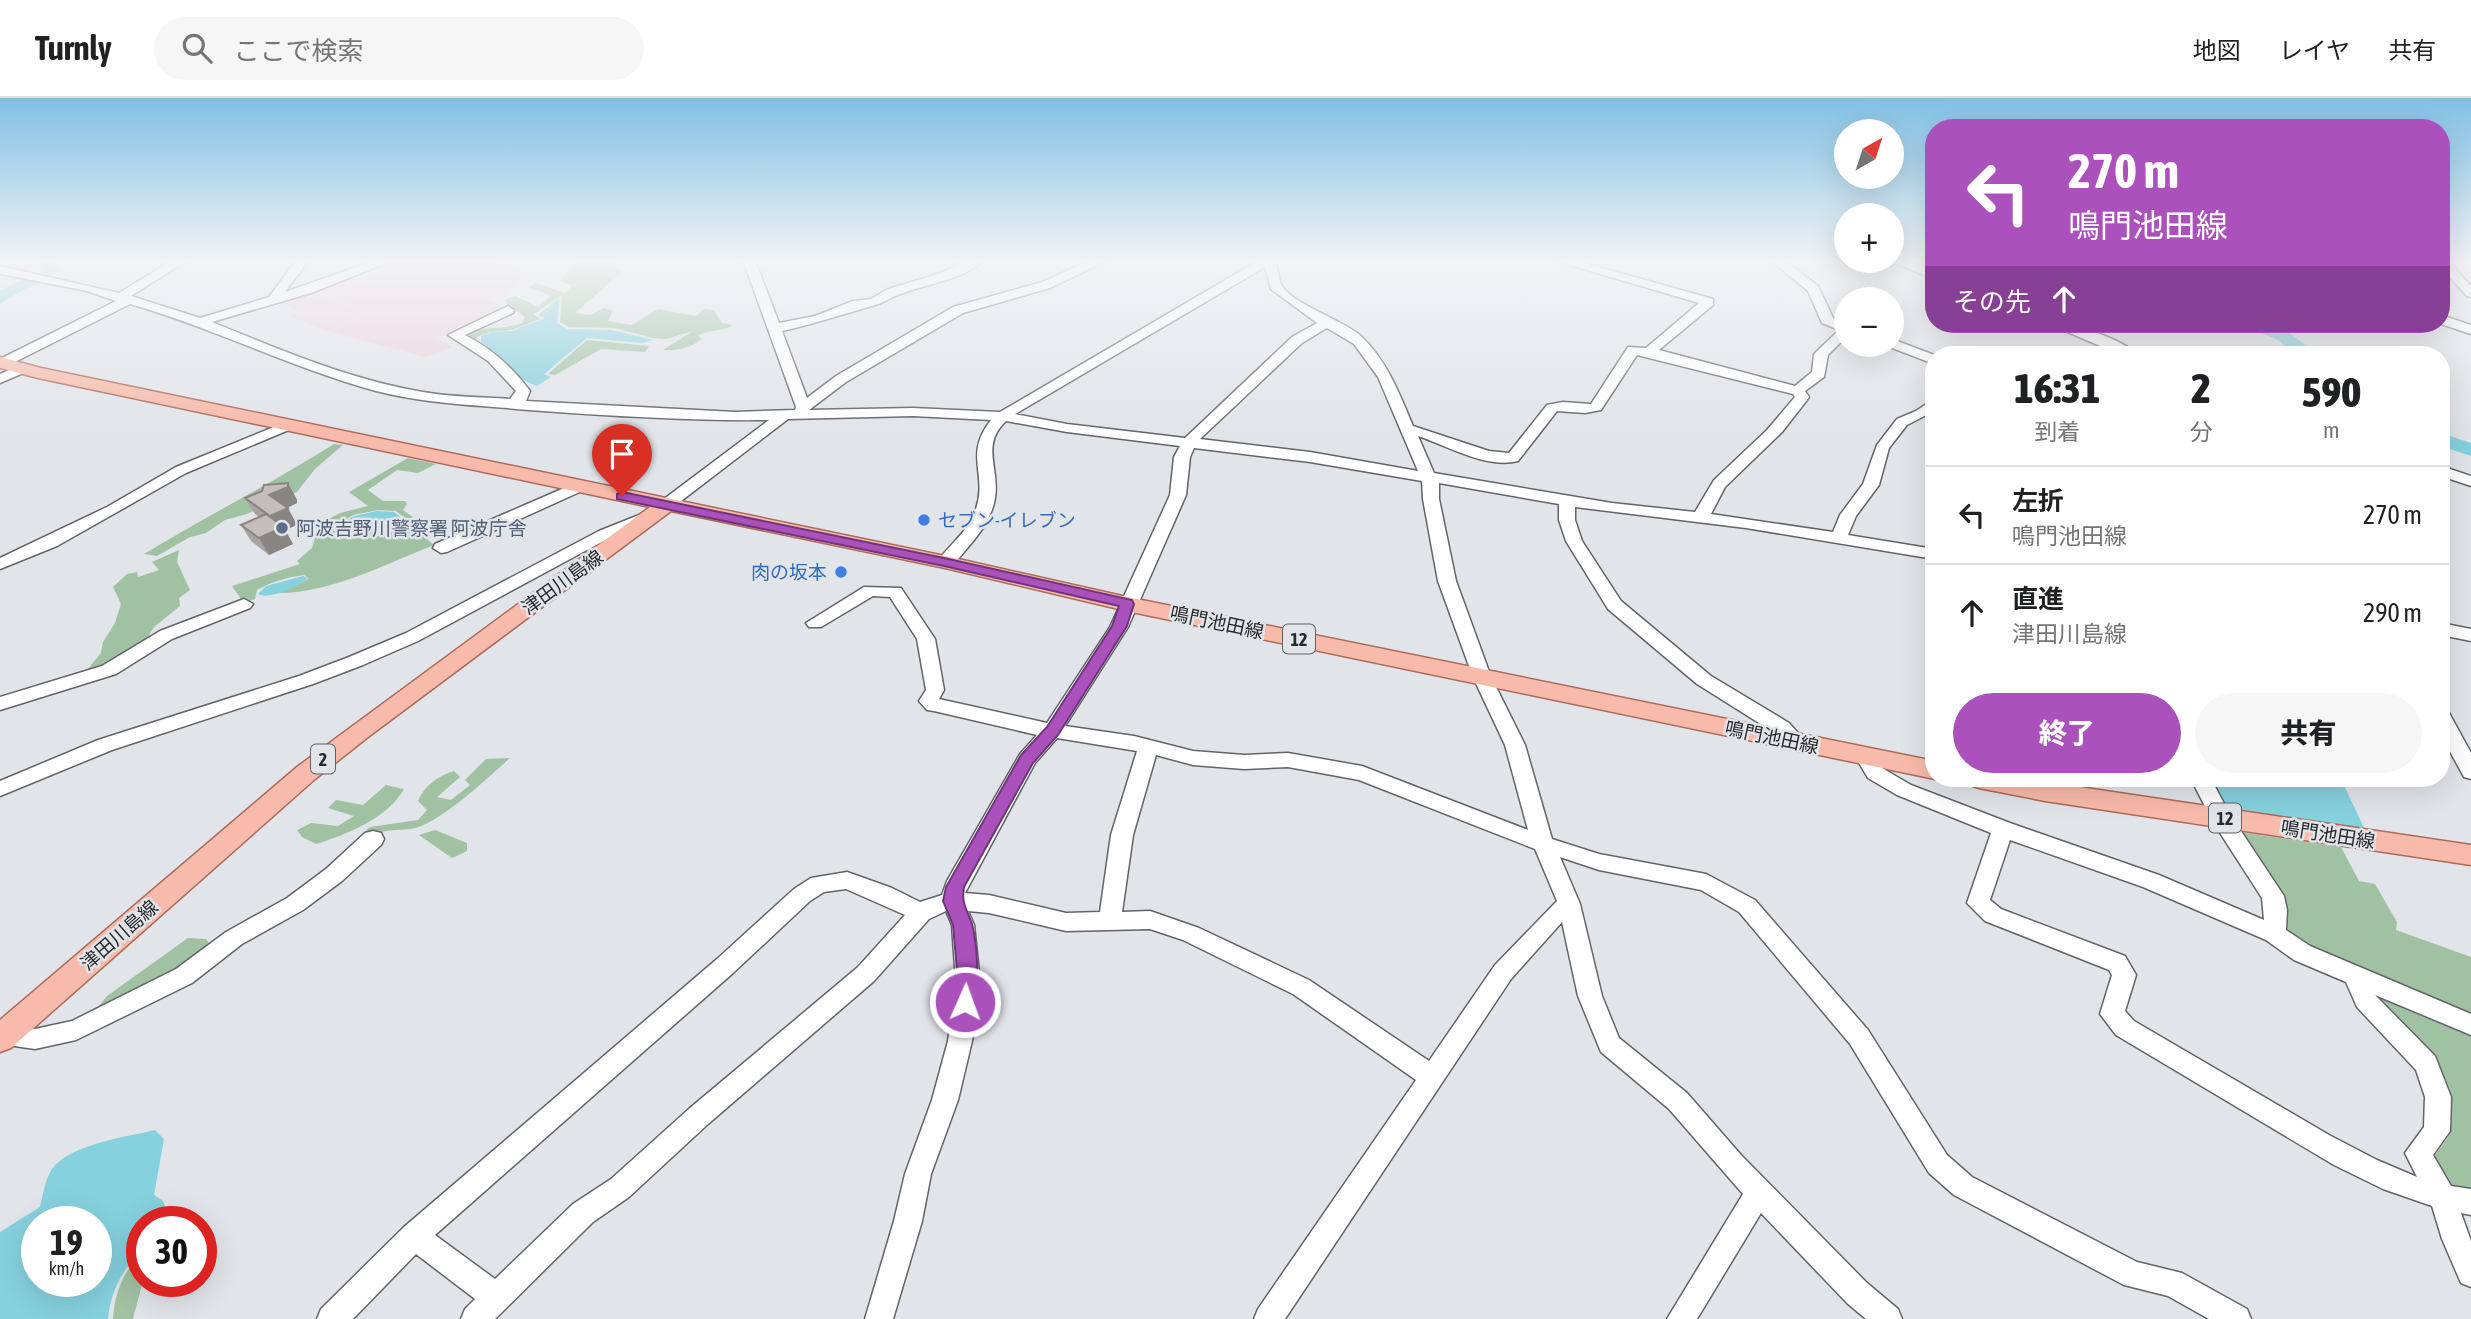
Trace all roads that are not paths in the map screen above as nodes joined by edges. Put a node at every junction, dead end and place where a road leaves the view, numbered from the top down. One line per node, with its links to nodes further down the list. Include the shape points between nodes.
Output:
1 (91, 317): 22 (street)
2 (183, 317): 11 (street)
3 (217, 317): 11 (street)
4 (493, 317): 24 (street, via 455,335 483,349 517,382 522,398)
5 (771, 317): 14 (street)
6 (826, 317): 14 (street)
7 (946, 317): 26 (street, via 841,379)
8 (1169, 317): 28 (street)
9 (1318, 317): 13 (street)
10 (1690, 317): 20 (street)
11 (200, 322): 24 (street, via 284,356 401,394)
12 (2450, 322): 15 (street)
13 (1326, 323): 30 (street, via 1359,341 1385,377); 31 (street, via 1297,340)
14 (776, 328): 26 (street)
15 (2471, 330)
16 (2082, 333): 18 (street)
17 (1834, 341): 23 (street, via 1821,354 1819,374)
18 (2113, 346)
19 (1904, 348): 21 (street)
20 (1649, 352): 23 (street); 30 (street, via 1633,351 1626,357 1596,407 1552,408 1513,458)
21 (1925, 356)
22 (1, 368): 29 (main road, via 23,368)
23 (1798, 391): 40 (street, via 1802,397 1714,491)
24 (513, 404): 27 (street)
25 (1925, 410): 41 (street, via 1902,422 1882,448 1871,485 1848,515)
26 (802, 411): 27 (street); 28 (street)
27 (783, 416): 39 (street)
28 (1002, 416): 31 (street); 44 (street, via 984,440 981,454 987,488 985,509)
29 (286, 426): 35 (main road); 45 (street, via 181,470 101,516)
30 (1408, 429): 33 (street)
31 (1189, 442): 33 (street, via 1310,457); 47 (street, via 1182,457 1178,495)
32 (2450, 474): 34 (street)
33 (1430, 479): 37 (street); 51 (street, via 1447,581)
34 (2471, 481)
35 (578, 487): 39 (main road); 42 (street)
36 (1608, 487): 38 (street)
37 (1567, 500): 38 (street); 55 (street, via 1574,541 1614,605 1704,680 1782,727)
38 (1612, 508): 40 (street)
39 (659, 511): 44 (main road, 鳴門池田線 / 12); 62 (street, via 356,661 105,745); 75 (main road, 津田川島線 / 2, via 316,764)
40 (1702, 517): 41 (street)
41 (1839, 538): 43 (street)
42 (441, 548)
43 (1925, 552)
44 (944, 562): 47 (main road, 鳴門池田線 / 12)
45 (0, 564)
46 (244, 604): 52 (street, via 167,634 109,670)
47 (1127, 604): 51 (main road, 鳴門池田線 / 12); 53 (street, via 1119,626)
48 (815, 624): 53 (street, via 870,592 895,592 926,639 935,690 929,701)
49 (2450, 631): 50 (street)
50 (2471, 635)
51 (1482, 677): 55 (main road, 鳴門池田線 / 12); 66 (street, via 1515,745)
52 (0, 704)
53 (1052, 731): 56 (street); 68 (street, via 1027,759 955,887)
54 (2450, 733): 59 (street)
55 (1796, 742): 57 (main road, 鳴門池田線 / 12)
56 (1148, 747): 66 (street, via 1193,758 1288,760 1362,773); 71 (street, via 1122,835)
57 (1864, 756): 58 (main road, 鳴門池田線 / 12); 64 (street, via 1875,773 1904,790)
58 (1925, 768)
59 (2471, 772)
60 (2020, 787): 63 (main road, 鳴門池田線 / 12)
61 (2205, 787): 63 (street)
62 (0, 789)
63 (2220, 817): 67 (main road, 鳴門池田線 / 12); 72 (street, via 2273,896)
64 (2004, 829): 72 (street, via 2151,881); 78 (street, via 1978,903 1993,915 2117,963 2124,975 2112,1014 2125,1028 2333,1152 2405,1187)
65 (373, 839): 75 (street, via 295,904 234,938 184,976 76,1030 35,1039)
66 (1543, 844): 69 (street); 89 (street, via 1599,862 1706,882 1747,905 1859,1037 1938,1164 1963,1186 2134,1275 2172,1283)
67 (2471, 855)
68 (952, 901): 70 (street); 71 (street, via 989,904 1066,922); 86 (street, via 963,925 968,982 960,1041)
69 (1569, 904): 76 (street, via 1503,972); 77 (street, via 1590,996 1610,1045 1678,1101)
70 (921, 913): 80 (street, via 847,880 819,884); 82 (street, via 866,974 620,1188 583,1213)
71 (1110, 919): 76 (street, via 1150,920 1262,966 1301,987)
72 (2274, 934): 73 (street, via 2302,953)
73 (2355, 976): 74 (street); 78 (street, via 2365,1000 2427,1065 2438,1097 2437,1131 2418,1153)
74 (2471, 1024)
75 (2, 1037)
76 (1433, 1077): 83 (street)
77 (1759, 1192): 87 (street); 88 (street)
78 (2443, 1198): 79 (street); 81 (street)
79 (2471, 1202)
80 (414, 1236): 82 (street); 84 (street)
81 (2471, 1273)
82 (496, 1297): 85 (street)
83 (1274, 1317)
84 (331, 1319)
85 (475, 1319)
86 (878, 1319)
87 (1681, 1319)
88 (1888, 1319)
89 (2236, 1319)

